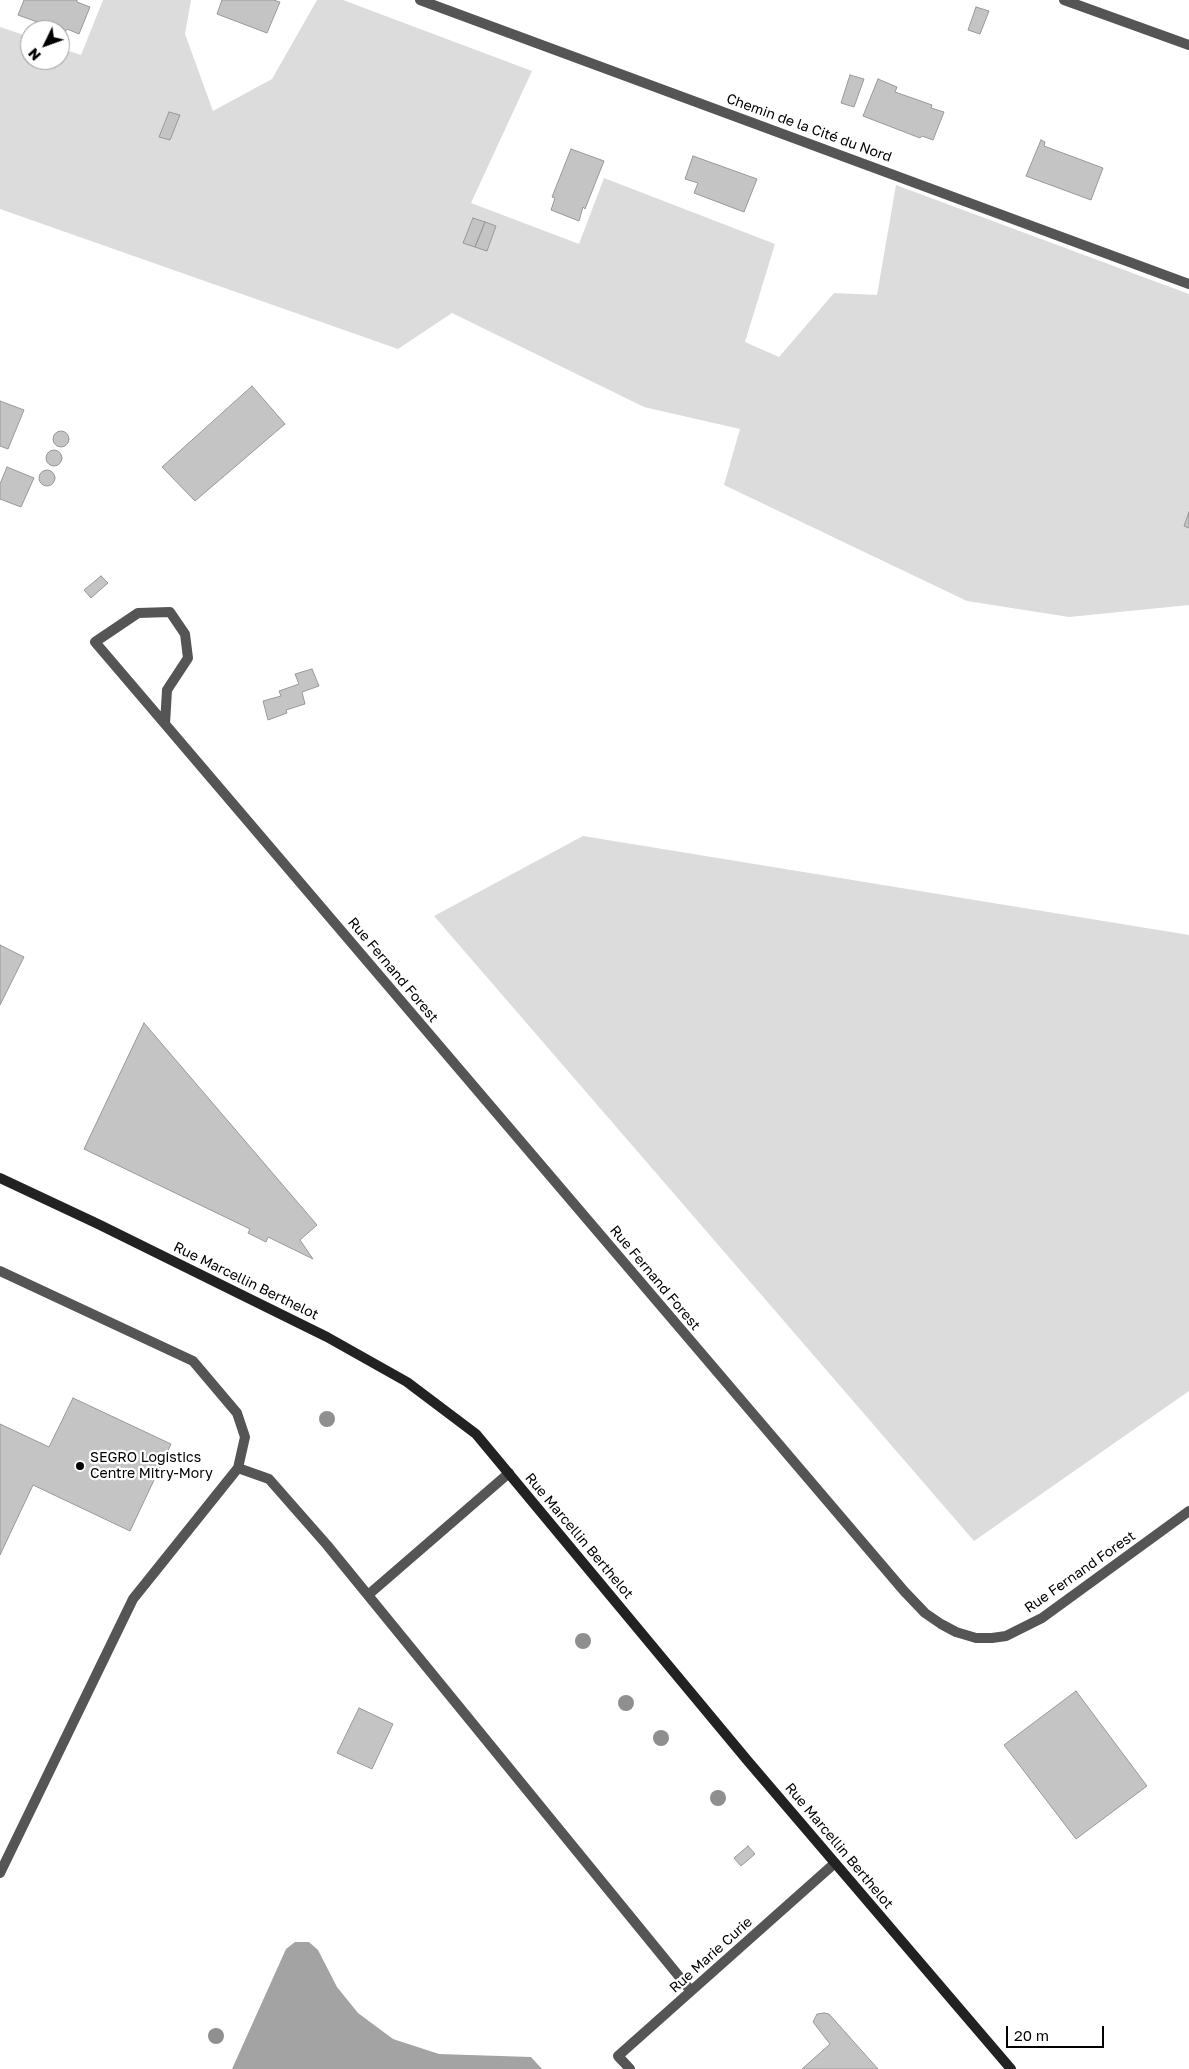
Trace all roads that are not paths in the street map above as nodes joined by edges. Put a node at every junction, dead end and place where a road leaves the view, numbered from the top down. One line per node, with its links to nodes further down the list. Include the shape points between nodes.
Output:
1 (420, 0): 4 (street, Chemin de la Cité du Nord)
2 (1064, 0): 3 (street)
3 (1189, 45)
4 (1189, 284)
5 (165, 724): 5 (street, Rue Fernand Forest, via 167,690 188,658 185,634 170,612 138,613 95,642); 10 (street, Rue Fernand Forest, via 925,1613 969,1636 1006,1636 1042,1618)
6 (0, 1178): 9 (street, Rue Marcellin Berthelot, via 327,1337 407,1382 476,1434)
7 (0, 1271): 8 (street, via 194,1361 236,1413 245,1437)
8 (238, 1468): 11 (street, via 269,1479); 13 (street, via 133,1599)
9 (509, 1473): 11 (street); 12 (street, Rue Marcellin Berthelot)
10 (1189, 1511)
11 (368, 1595): 14 (street)
12 (835, 1863): 14 (street, Rue Marie Curie); 16 (street, Rue Marcellin Berthelot)
13 (0, 1873)
14 (691, 1991): 15 (street, Rue Marie Curie, via 618,2056)
15 (630, 2069)
16 (1011, 2069)

